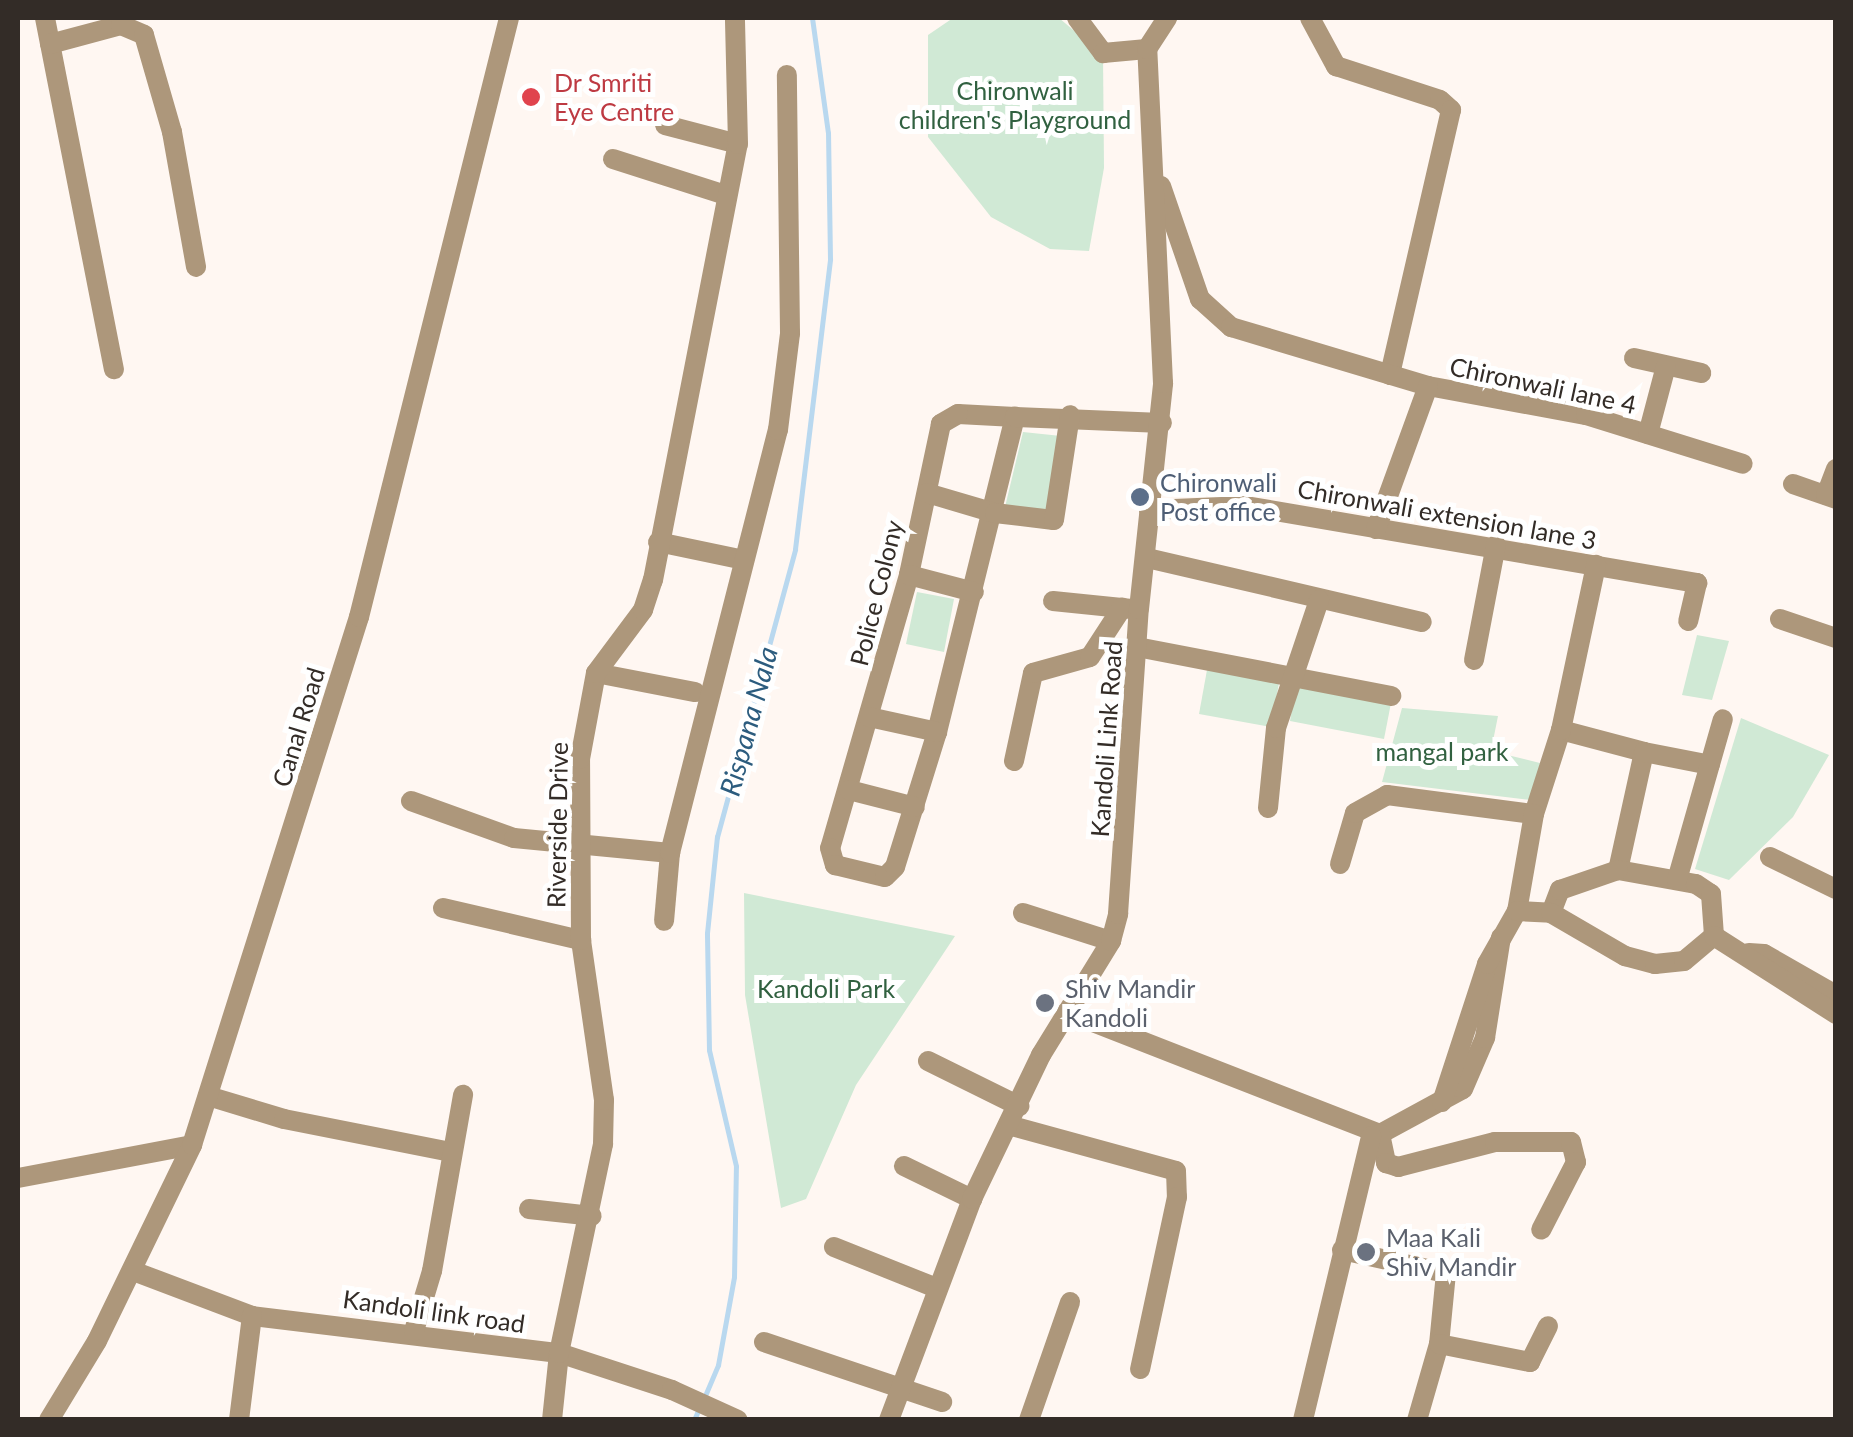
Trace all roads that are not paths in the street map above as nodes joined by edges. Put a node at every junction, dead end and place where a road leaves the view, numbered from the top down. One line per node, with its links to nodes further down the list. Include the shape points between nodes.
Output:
1 (46, 18): 7 (street)
2 (509, 18): 86 (street, Canal Road, via 358,617)
3 (735, 18): 11 (street, Riverside Drive)
4 (1077, 18): 8 (street, via 1103,53)
5 (1168, 18): 8 (street)
6 (1310, 18): 20 (street, via 1336,66 1440,100 1450,110)
7 (50, 44): 15 (street, via 121,26 144,35 172,132); 18 (street)
8 (1148, 49): 12 (street, Kandoli Link Road)
9 (787, 75): 37 (street, via 790,334 778,430)
10 (665, 125): 11 (street)
11 (738, 144): 14 (street, Riverside Drive)
12 (1152, 154): 20 (street, Chironwali lane 4, via 1190,280 1212,314 1232,327); 24 (street, Kandoli Link Road)
13 (613, 159): 14 (street)
14 (726, 195): 34 (street, Riverside Drive)
15 (196, 267)
16 (1634, 358): 17 (street)
17 (1666, 366): 19 (street); 25 (street)
18 (114, 368)
19 (1700, 372)
20 (1390, 374): 21 (street, Chironwali lane 4)
21 (1428, 386): 25 (street, Chironwali lane 4, via 1586,415); 33 (street)
22 (1070, 416): 23 (street); 24 (street); 32 (street, via 1059,516 1048,522)
23 (1015, 417): 29 (street, Police Colony, via 943,419); 32 (street)
24 (1162, 423): 31 (street, Kandoli Link Road)
25 (1648, 434): 26 (street, Chironwali lane 4)
26 (1743, 464)
27 (1836, 469): 30 (street)
28 (1793, 484): 30 (street)
29 (927, 494): 32 (street); 39 (street, Police Colony)
30 (1831, 497)
31 (1149, 510): 33 (street, Chironwali extension lane 3, via 1246,506); 36 (street, Kandoli Link Road)
32 (995, 513): 40 (street)
33 (1376, 529): 35 (street, Chironwali extension lane 3)
34 (658, 542): 37 (street); 50 (street, Riverside Drive, via 643,610)
35 (1496, 545): 38 (street, Chironwali extension lane 3); 49 (street)
36 (1147, 558): 41 (street); 43 (street, Kandoli Link Road)
37 (744, 560): 67 (street)
38 (1596, 565): 45 (street, Chironwali extension lane 3, via 1697,583); 56 (street)
39 (909, 575): 40 (street); 54 (street, Police Colony)
40 (974, 592): 57 (street)
41 (1319, 600): 46 (street); 51 (street)
42 (1053, 601): 43 (street)
43 (1130, 609): 48 (street, Kandoli Link Road); 59 (street, via 1090,658 1033,672)
44 (1780, 619): 47 (street)
45 (1688, 621)
46 (1422, 622)
47 (1836, 638)
48 (1136, 647): 51 (street); 80 (street, Kandoli Link Road, via 1132,761)
49 (1474, 660)
50 (596, 672): 52 (street); 66 (street, Riverside Drive, via 580,759)
51 (1292, 674): 53 (street); 64 (street, via 1276,728)
52 (695, 692)
53 (1391, 696)
54 (870, 717): 57 (street); 61 (street, Police Colony)
55 (1723, 719): 60 (street)
56 (1561, 730): 58 (street); 65 (street)
57 (937, 732): 63 (street)
58 (1644, 752): 60 (street); 70 (street)
59 (1014, 761)
60 (1710, 766): 71 (street)
61 (849, 790): 63 (street); 63 (street, Police Colony, via 830,848 835,865 889,875)
62 (411, 801): 66 (street, via 514,838)
63 (915, 807)
64 (1268, 808)
65 (1534, 814): 69 (street, via 1387,795 1355,814); 74 (street)
66 (576, 847): 67 (street); 79 (street, Riverside Drive)
67 (670, 853): 77 (street)
68 (1770, 857): 72 (street)
69 (1340, 864)
70 (1618, 870): 71 (street); 75 (street, via 1566,886)
71 (1678, 880): 78 (street, via 1711,894)
72 (1836, 889)
73 (443, 908): 79 (street)
74 (1517, 911): 75 (street); 89 (street, via 1502,937 1474,1069 1463,1089)
75 (1552, 913): 78 (street, via 1625,956 1655,964 1684,961)
76 (1024, 914): 80 (street)
77 (664, 921)
78 (1714, 936): 81 (street)
79 (582, 940): 96 (street, Riverside Drive, via 604,1100)
80 (1111, 941): 83 (street, Kandoli Link Road)
81 (1749, 954): 82 (street, via 1764,954); 84 (street)
82 (1836, 995)
83 (1067, 1012): 88 (street, Kandoli Link Road); 89 (street)
84 (1836, 1014)
85 (928, 1061): 88 (street)
86 (208, 1096): 90 (street, Canal Road); 91 (street, via 284,1120)
87 (462, 1096): 91 (street)
88 (1013, 1116): 94 (street, Kandoli Link Road); 109 (street, via 1176,1171 1177,1196)
89 (1376, 1135): 97 (street, via 1386,1163 1398,1167 1495,1142 1570,1142 1576,1162); 99 (street)
90 (192, 1145): 93 (street); 100 (street, Canal Road)
91 (451, 1152): 105 (street)
92 (904, 1166): 94 (street)
93 (18, 1178)
94 (972, 1199): 101 (street, Kandoli Link Road)
95 (529, 1209): 96 (street)
96 (592, 1216): 108 (street, Riverside Drive)
97 (1541, 1230)
98 (834, 1246): 101 (street)
99 (1342, 1250): 107 (street, via 1442,1269 1448,1278); 118 (street)
100 (133, 1271): 103 (street, Kandoli link road); 113 (street, Canal Road)
101 (934, 1287): 110 (street, Kandoli Link Road)
102 (1070, 1302): 117 (street)
103 (252, 1316): 105 (street, Kandoli link road); 114 (street)
104 (1548, 1326): 107 (street, via 1530,1362)
105 (414, 1331): 108 (street, Kandoli link road)
106 (764, 1342): 110 (street)
107 (1439, 1344): 119 (street)
108 (559, 1353): 112 (street, Kandoli link road); 115 (street, Riverside Drive)
109 (1140, 1369)
110 (899, 1389): 111 (street); 116 (street, Kandoli Link Road)
111 (942, 1402)
112 (732, 1416)
113 (49, 1420)
114 (239, 1420)
115 (552, 1420)
116 (889, 1420)
117 (1030, 1420)
118 (1303, 1420)
119 (1417, 1420)

